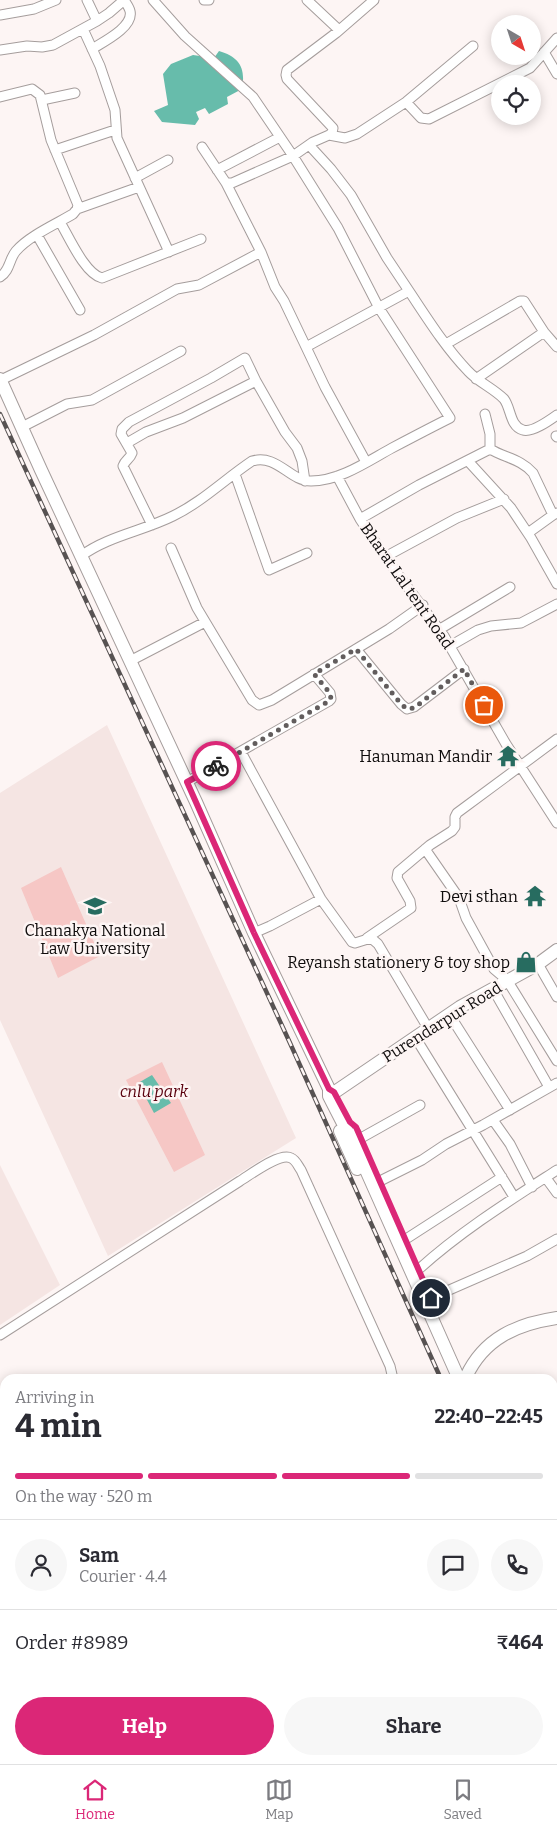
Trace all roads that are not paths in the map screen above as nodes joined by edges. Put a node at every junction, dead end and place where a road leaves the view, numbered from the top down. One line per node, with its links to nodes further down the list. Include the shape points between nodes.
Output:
1 (56, 0): 9 (street, via 34,9)
2 (87, 0): 10 (street)
3 (124, 0): 10 (street); 15 (street, via 130,11 127,23)
4 (153, 0): 25 (street, via 184,36 249,93)
5 (204, 0): 6 (street)
6 (210, 0)
7 (307, 0): 12 (street)
8 (374, 0): 12 (street)
9 (0, 15)
10 (98, 21): 11 (street)
11 (83, 29): 15 (street); 16 (street, via 53,45)
12 (339, 30): 24 (street, via 291,66 286,75 333,128)
13 (557, 38): 17 (street)
14 (473, 46): 22 (street)
15 (92, 49): 23 (street, via 115,110)
16 (0, 50)
17 (544, 52): 18 (street); 22 (street, via 525,71 429,119 421,118)
18 (557, 74)
19 (75, 93): 21 (street)
20 (0, 97): 21 (street, via 32,90 37,91)
21 (42, 100): 28 (street)
22 (406, 102): 24 (street, via 351,138)
23 (115, 130): 28 (street); 32 (street)
24 (330, 135): 26 (street)
25 (280, 137): 29 (street); 31 (street)
26 (310, 145): 29 (street); 42 (street, via 351,195)
27 (202, 147): 31 (street)
28 (55, 150): 35 (street, via 76,198)
29 (293, 156): 33 (street); 43 (street, via 344,238)
30 (168, 160): 32 (street)
31 (217, 170): 33 (street)
32 (135, 178): 34 (street)
33 (226, 183): 40 (street)
34 (139, 187): 35 (street); 39 (street)
35 (77, 209): 36 (street)
36 (60, 222): 37 (street); 39 (street, via 97,277 102,278)
37 (37, 235): 41 (street, via 15,252 6,272); 44 (street)
38 (201, 238): 39 (street)
39 (168, 252)
40 (261, 252): 47 (street); 50 (street, via 204,283 178,289 94,335)
41 (0, 277)
42 (409, 291): 43 (street); 46 (street)
43 (379, 308): 47 (street); 59 (street, via 450,418)
44 (80, 310)
45 (544, 332): 46 (street, via 527,303 520,301); 48 (street); 51 (street)
46 (446, 344): 51 (street)
47 (306, 347): 59 (street)
48 (557, 347)
49 (181, 351): 55 (street, via 92,400 67,404)
50 (0, 379): 55 (street)
51 (476, 379): 54 (street, via 502,397 521,430 532,429)
52 (256, 381): 56 (street); 56 (street, via 245,358 124,425 121,434); 62 (street, via 297,448)
53 (485, 414): 57 (street)
54 (557, 415)
55 (22, 427): 70 (street)
56 (127, 443): 66 (street, via 132,453 123,466)
57 (490, 449): 58 (street); 64 (street, via 528,467)
58 (468, 461): 63 (street); 65 (street)
59 (366, 462): 61 (street)
60 (235, 474): 62 (street, via 252,461 266,460); 66 (street, via 194,505); 69 (street, via 269,570)
61 (337, 476): 62 (street); 65 (street, Bharat Lal tent Road)
62 (305, 481)
63 (504, 499): 67 (street); 71 (street, via 457,518)
64 (555, 514): 67 (street)
65 (360, 519): 71 (street, Bharat Lal tent Road)
66 (152, 525): 70 (street)
67 (528, 533): 72 (street)
68 (171, 548): 76 (street)
69 (307, 553)
70 (81, 556): 80 (street)
71 (385, 556): 75 (street, Bharat Lal tent Road)
72 (557, 584)
73 (510, 587): 77 (street)
74 (557, 604): 78 (street, via 521,623 478,630)
75 (423, 605): 77 (street, Bharat Lal tent Road); 79 (street)
76 (205, 622): 80 (street); 82 (street, via 259,705)
77 (440, 629): 78 (street, Bharat Lal tent Road)
78 (450, 646): 81 (street, Bharat Lal tent Road)
79 (356, 649): 81 (street, via 407,709 414,708); 82 (street)
80 (130, 661): 86 (street)
81 (464, 669): 85 (street, Bharat Lal tent Road)
82 (314, 674): 84 (street, via 330,693 331,699)
83 (557, 739): 85 (street)
84 (241, 752): 86 (street); 89 (street)
85 (520, 765): 87 (street, Bharat Lal tent Road); 88 (street, via 457,813 455,828)
86 (187, 782): 90 (street)
87 (557, 823)
88 (425, 849): 91 (street, via 396,875 411,908); 94 (street, via 459,898 466,918 494,969)
89 (321, 899): 90 (street); 91 (street, via 352,942)
90 (254, 933): 103 (street)
91 (367, 938): 98 (street, via 378,944)
92 (557, 950): 93 (street, Purendarpur Road)
93 (538, 964): 94 (street, Purendarpur Road); 96 (street)
94 (507, 980): 95 (street, Purendarpur Road); 100 (street)
95 (493, 988): 97 (street, Purendarpur Road); 102 (street)
96 (557, 997)
97 (449, 1014): 98 (street, Purendarpur Road); 105 (street)
98 (428, 1028): 99 (street, Purendarpur Road)
99 (415, 1037): 103 (street, Purendarpur Road); 108 (street)
100 (556, 1057)
101 (557, 1083): 102 (street)
102 (548, 1088): 105 (street)
103 (331, 1093): 107 (street)
104 (420, 1105): 109 (street)
105 (510, 1110): 106 (street)
106 (493, 1120): 108 (street); 114 (street, via 510,1144)
107 (347, 1124): 109 (street, via 350,1137); 124 (street, via 338,1123)
108 (474, 1130): 111 (street); 113 (street)
109 (358, 1140): 113 (street); 125 (street)
110 (557, 1170): 112 (street)
111 (502, 1178): 116 (street); 117 (street)
112 (546, 1178): 114 (street); 115 (street)
113 (380, 1181): 117 (street)
114 (532, 1187): 116 (street)
115 (557, 1193)
116 (514, 1197): 119 (street)
117 (406, 1239): 119 (street)
118 (557, 1239): 120 (street, via 527,1256)
119 (419, 1269): 120 (street)
120 (431, 1298): 126 (street)
121 (557, 1318): 127 (street, via 531,1322 501,1336 484,1350)
122 (0, 1335): 123 (street, via 284,1156 290,1157 301,1170)
123 (392, 1374)
124 (449, 1374)
125 (462, 1374)
126 (462, 1374)
127 (466, 1374)

